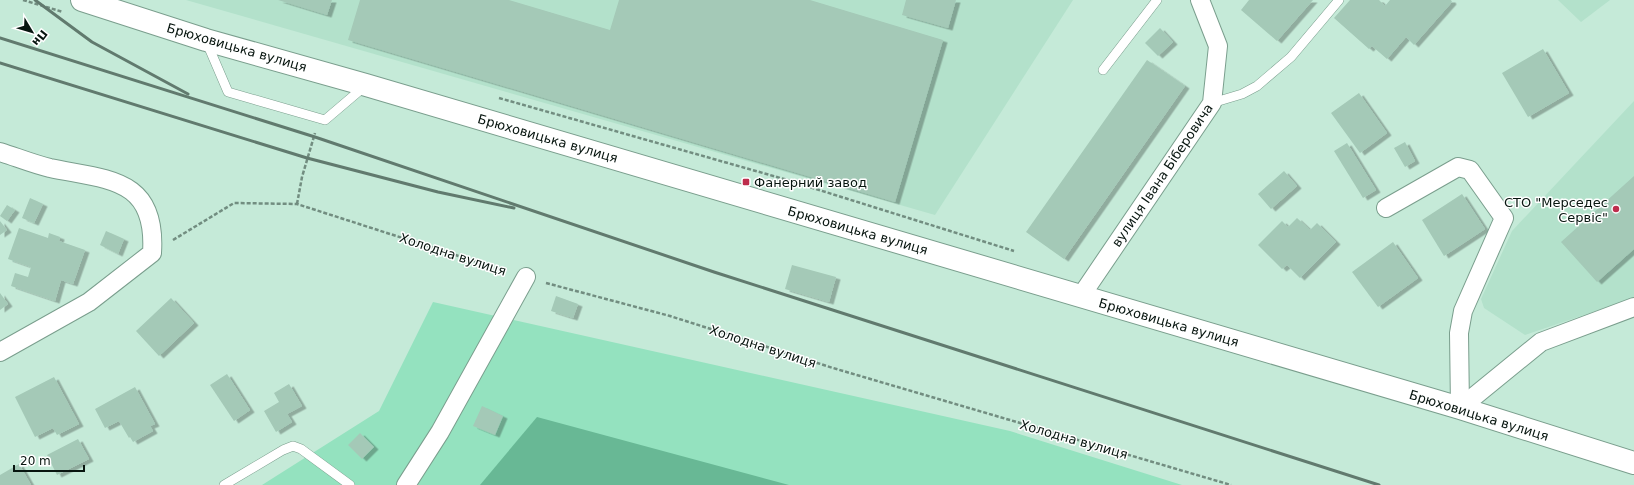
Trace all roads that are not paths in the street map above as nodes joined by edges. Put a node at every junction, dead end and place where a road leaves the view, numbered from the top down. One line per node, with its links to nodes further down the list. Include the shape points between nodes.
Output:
1 (82, 0): 5 (main road, Брюховицька вулиця)
2 (1157, 0): 6 (lane)
3 (1200, 0): 8 (street, вулиця Івана Біберовича, via 1218,46)
4 (1339, 0): 8 (lane, via 1291,57 1257,86 1242,94)
5 (206, 40): 7 (main road, Брюховицька вулиця); 7 (lane, via 228,92 324,120)
6 (1103, 70)
7 (366, 85): 12 (main road, Брюховицька вулиця)
8 (1212, 103): 12 (street, вулиця Івана Біберовича)
9 (0, 152): 14 (street, via 48,167 113,180 141,199 153,234 152,253 89,302)
10 (1386, 208): 15 (street, via 1458,167 1465,167 1470,170 1504,218 1463,311 1460,333)
11 (526, 277): 17 (street, via 440,432)
12 (1081, 296): 15 (main road, Брюховицька вулиця)
13 (1634, 307): 15 (street, via 1541,342)
14 (0, 352)
15 (1460, 408): 16 (main road, Брюховицька вулиця)
16 (1634, 463)
17 (408, 484)
18 (224, 485): 19 (lane, via 293,446 301,449)
19 (350, 485)

